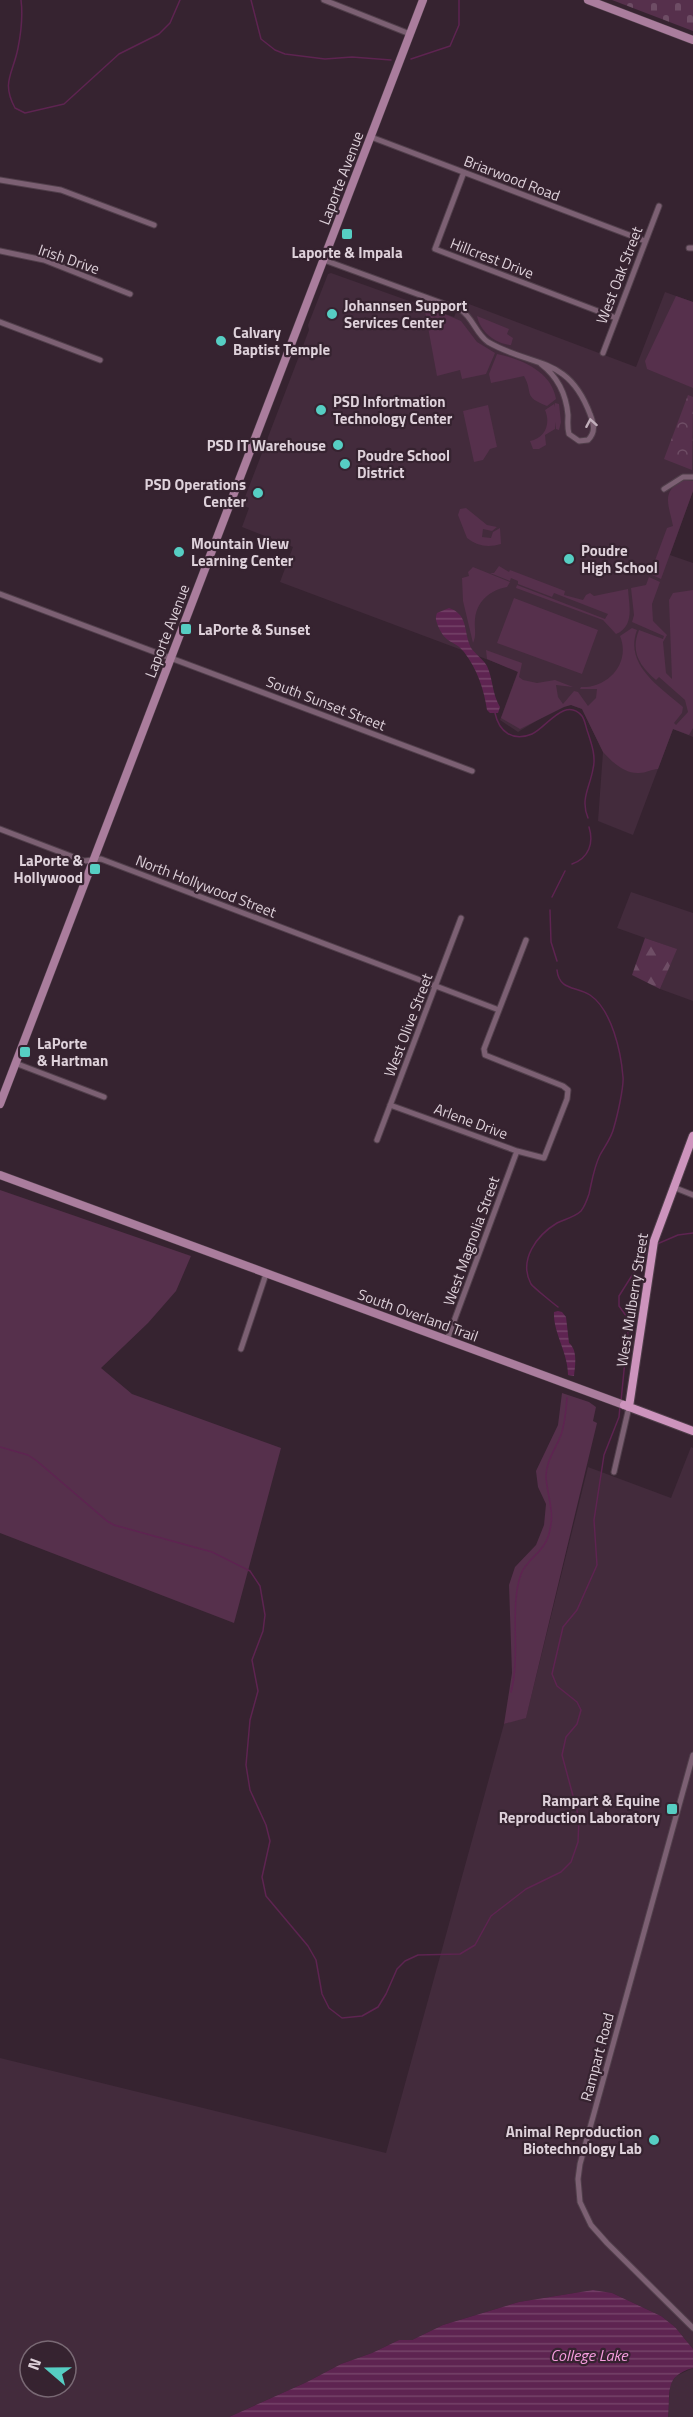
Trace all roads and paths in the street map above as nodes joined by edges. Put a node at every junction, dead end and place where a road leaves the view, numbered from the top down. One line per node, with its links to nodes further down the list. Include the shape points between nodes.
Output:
1 (324, 0): 4 (street)
2 (423, 0): 4 (street, Laporte Avenue)
3 (588, 0): 5 (street)
4 (410, 34): 6 (street, Laporte Avenue)
5 (693, 40)
6 (371, 136): 7 (street, Briarwood Road); 13 (street, Laporte Avenue)
7 (464, 172): 11 (street, Briarwood Road); 15 (street, Hillcrest Drive, via 435,249)
8 (0, 180): 10 (street, via 62,190)
9 (659, 206): 11 (street, West Oak Street)
10 (154, 225)
11 (645, 241): 15 (street, West Oak Street)
12 (0, 252): 14 (street, Irish Drive, via 44,260)
13 (324, 260): 19 (street, via 461,310 486,341); 23 (street, Laporte Avenue)
14 (130, 294)
15 (616, 318): 17 (street, West Oak Street)
16 (0, 322): 18 (street)
17 (603, 352)
18 (100, 360)
19 (541, 364): 19 (street, one-way to 19, via 553,373 562,389 569,434 579,441 588,440 593,426 577,388 558,370)
20 (693, 477): 21 (street, via 683,477)
21 (664, 489)
22 (0, 594): 23 (street, South Sunset Street)
23 (171, 658): 24 (street, South Sunset Street); 26 (street, Laporte Avenue)
24 (472, 771)
25 (0, 829): 26 (street, North Hollywood Street, via 84,861)
26 (93, 858): 29 (street, North Hollywood Street); 31 (street, Laporte Avenue)
27 (460, 918): 29 (street, West Olive Street)
28 (526, 940): 30 (street)
29 (435, 987): 30 (street, North Hollywood Street); 34 (street, West Olive Street)
30 (499, 1011): 37 (street, Arlene Drive, via 485,1055 568,1090 544,1158)
31 (15, 1063): 32 (street); 33 (street, Laporte Avenue)
32 (104, 1097)
33 (0, 1104)
34 (390, 1105): 36 (street, West Olive Street); 37 (street, Arlene Drive)
35 (693, 1136): 39 (main road, West Mulberry Street)
36 (377, 1140)
37 (517, 1151): 42 (street, West Magnolia Street)
38 (0, 1176): 41 (street, South Overland Trail)
39 (673, 1187): 40 (street); 44 (main road, West Mulberry Street, via 652,1249)
40 (693, 1194)
41 (266, 1274): 42 (street, South Overland Trail); 43 (street)
42 (447, 1340): 44 (street, South Overland Trail)
43 (241, 1349)
44 (623, 1405): 45 (main road, South Overland Trail); 46 (street, West Mulberry Street)
45 (693, 1431)
46 (614, 1472)
47 (693, 1755): 48 (street, Rampart Road, via 578,2179 580,2202 600,2236)
48 (693, 2328)

